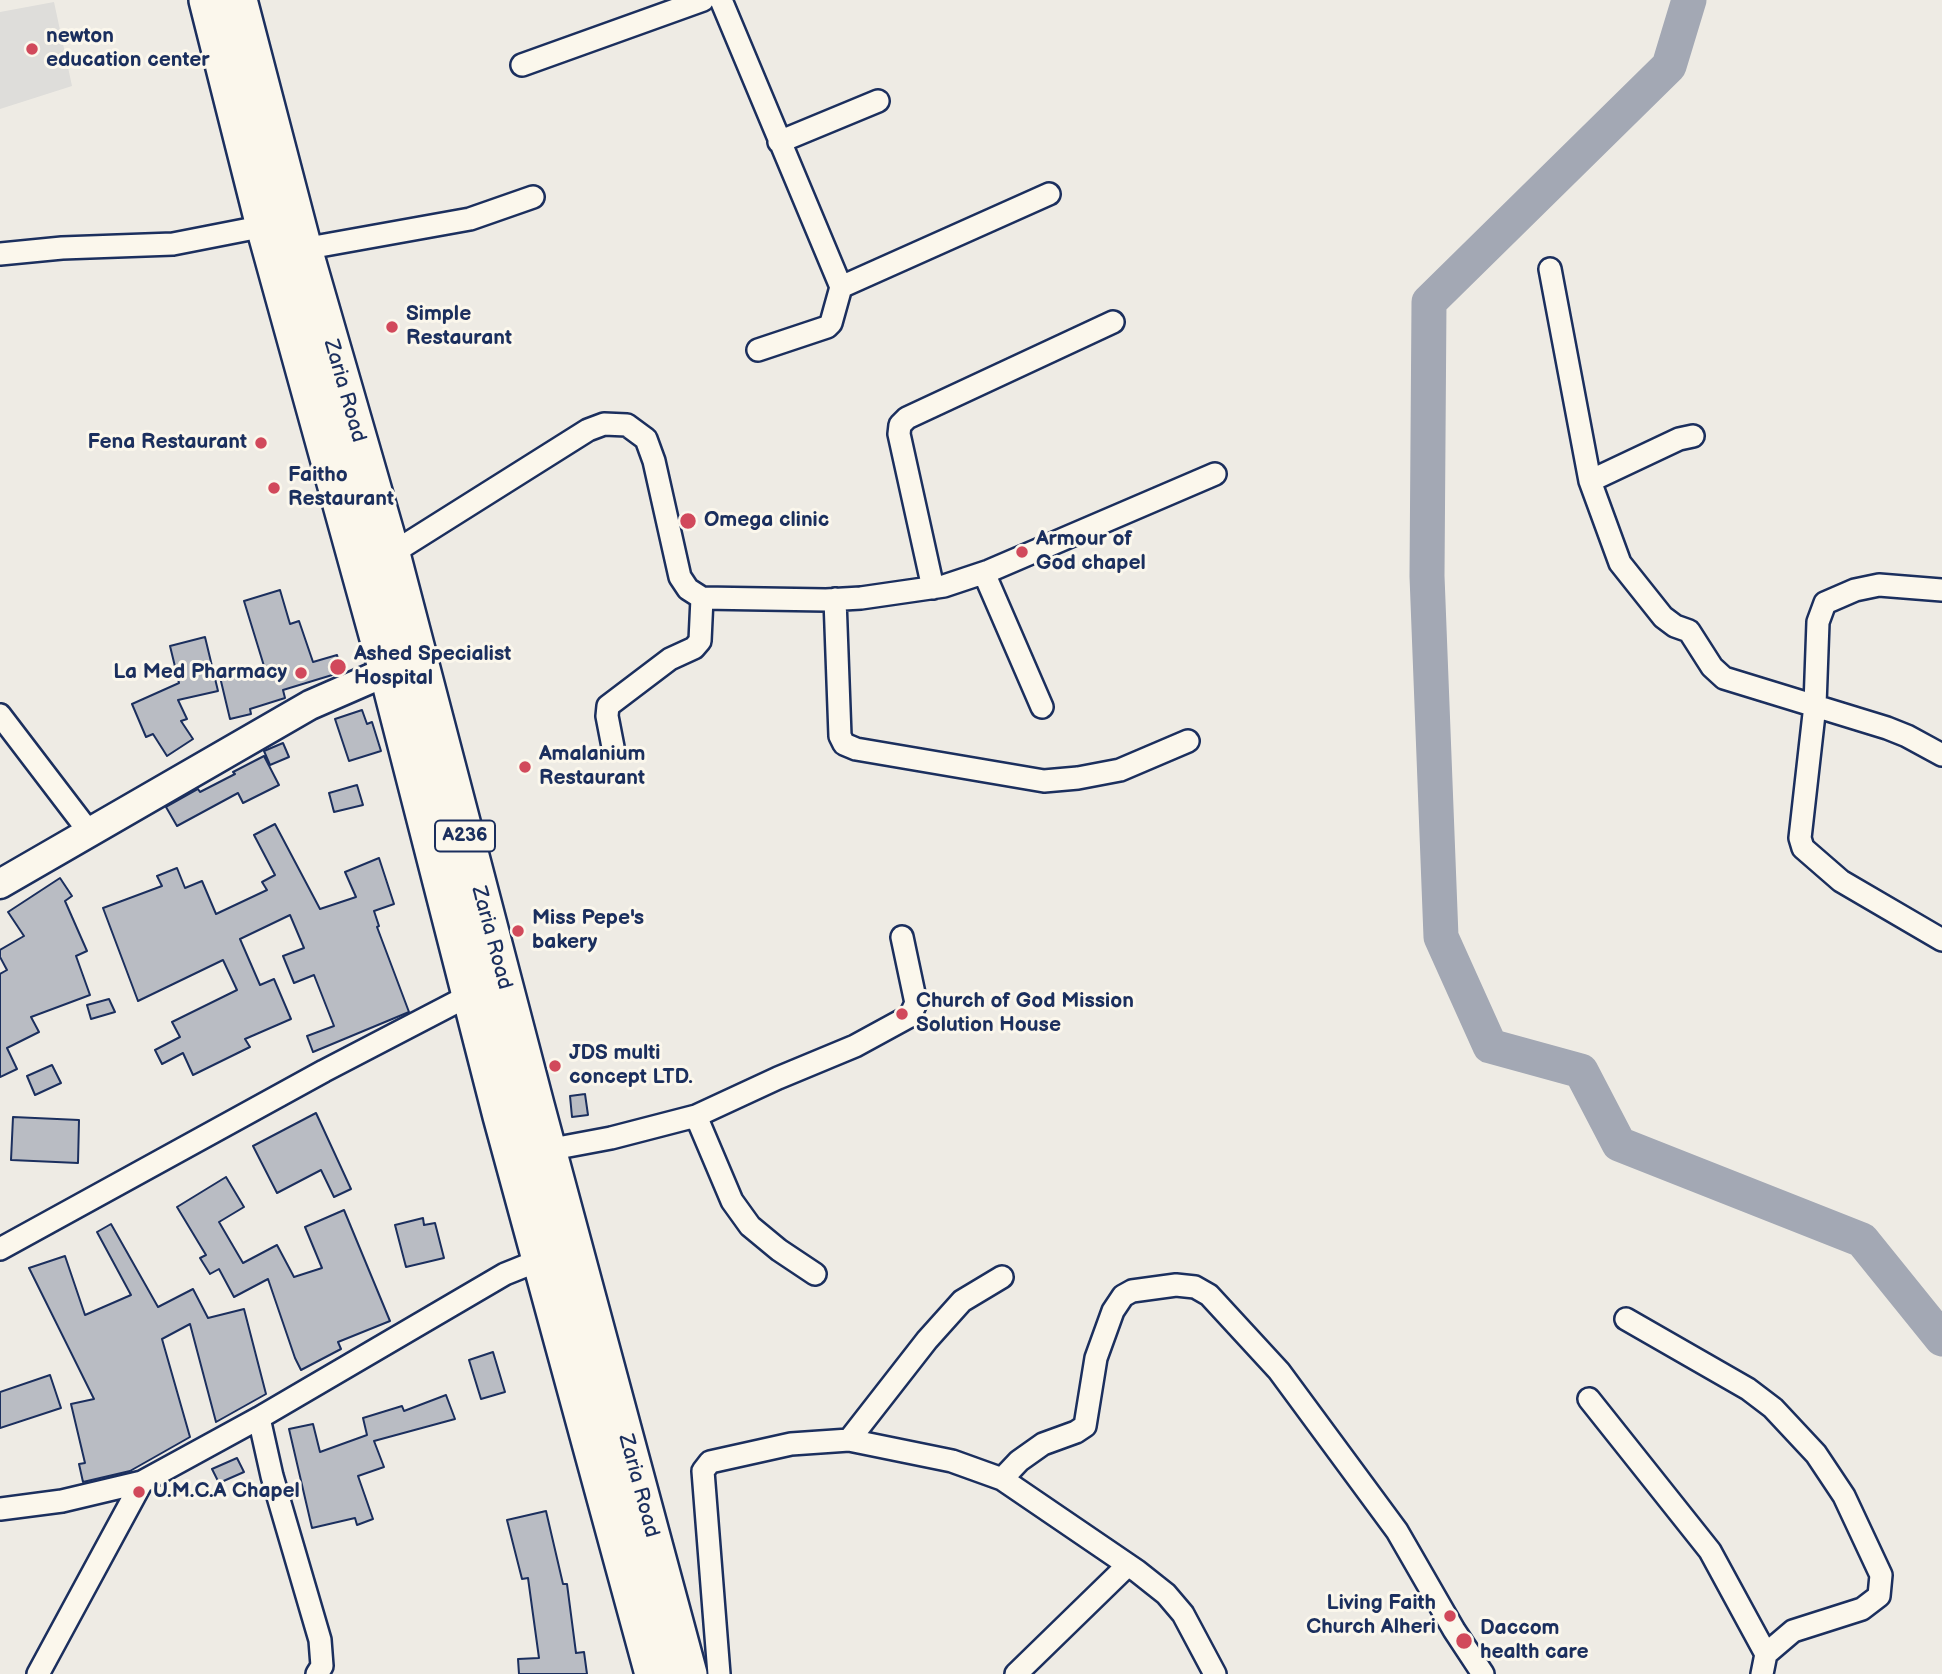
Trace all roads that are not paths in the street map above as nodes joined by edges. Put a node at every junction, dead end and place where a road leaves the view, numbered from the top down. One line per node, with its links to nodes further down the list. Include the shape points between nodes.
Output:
1 (208, 0): 8 (highway, A236)
2 (238, 0): 8 (highway, Zaria Road / A236)
3 (703, 0): 5 (street)
4 (721, 0): 7 (street)
5 (522, 65)
6 (878, 102): 7 (street)
7 (779, 142): 15 (street)
8 (271, 186): 11 (highway, A236); 12 (highway, Zaria Road / A236)
9 (1049, 194): 15 (street)
10 (533, 197): 12 (street, via 470,219)
11 (265, 226): 13 (street, via 173,244); 27 (highway, A236)
12 (303, 249): 21 (highway, Zaria Road / A236)
13 (0, 254)
14 (1550, 268): 20 (street)
15 (841, 287): 17 (street, via 827,327)
16 (1113, 322): 23 (street, via 900,425)
17 (758, 350)
18 (1693, 436): 20 (street)
19 (1215, 474): 22 (street)
20 (1590, 481): 28 (street, via 1620,563 1663,617 1689,631 1712,667 1724,678)
21 (391, 554): 25 (street, via 588,430 604,424 627,425 646,439 654,461 680,577); 39 (highway, Zaria Road / A236)
22 (984, 573): 23 (street); 29 (street)
23 (933, 587): 26 (street)
24 (1942, 590): 28 (street, via 1879,585 1825,603 1818,622)
25 (702, 597): 26 (street); 32 (street, via 700,641 694,648 670,659 608,706)
26 (835, 599): 31 (street, via 840,736 844,744 856,749 1044,781 1120,770)
27 (388, 671): 34 (street, via 310,705); 38 (highway, A236)
28 (1815, 705): 33 (street, via 1907,736); 37 (street, via 1800,838 1803,848 1841,880)
29 (1042, 707)
30 (0, 715): 34 (street)
31 (1188, 741)
32 (613, 747)
33 (1942, 755)
34 (90, 833): 35 (street)
35 (0, 884)
36 (902, 937): 40 (street, via 916,1003 910,1016 855,1046)
37 (1942, 940)
38 (470, 995): 39 (highway, A236); 42 (street)
39 (519, 1111): 41 (highway, Zaria Road / A236); 43 (highway, A236)
40 (696, 1116): 41 (street); 44 (street, via 732,1200 750,1226)
41 (547, 1150): 58 (highway, Zaria Road / A236)
42 (0, 1249)
43 (540, 1260): 48 (street, via 505,1274); 57 (highway, A236)
44 (815, 1274)
45 (1002, 1277): 49 (street, via 962,1301)
46 (1626, 1319): 54 (street, via 1748,1388 1773,1408 1816,1454 1844,1496 1881,1575 1879,1597 1870,1604 1793,1631)
47 (1588, 1399): 54 (street, via 1710,1551)
48 (260, 1418): 51 (street); 56 (street, via 272,1476 320,1640 322,1666)
49 (849, 1440): 50 (street, via 952,1461); 59 (street, via 791,1444 710,1462 704,1471)
50 (1002, 1479): 53 (street); 62 (street, via 1043,1444 1085,1426 1099,1349 1123,1296 1132,1291 1195,1287 1209,1294 1279,1371 1397,1531)
51 (142, 1482): 52 (street, via 62,1501); 55 (street)
52 (0, 1509)
53 (1128, 1565): 60 (street); 61 (street, via 1166,1594 1182,1614)
54 (1764, 1664)
55 (38, 1674)
56 (317, 1674)
57 (654, 1674)
58 (688, 1674)
59 (719, 1674)
60 (1016, 1674)
61 (1215, 1674)
62 (1483, 1674)

